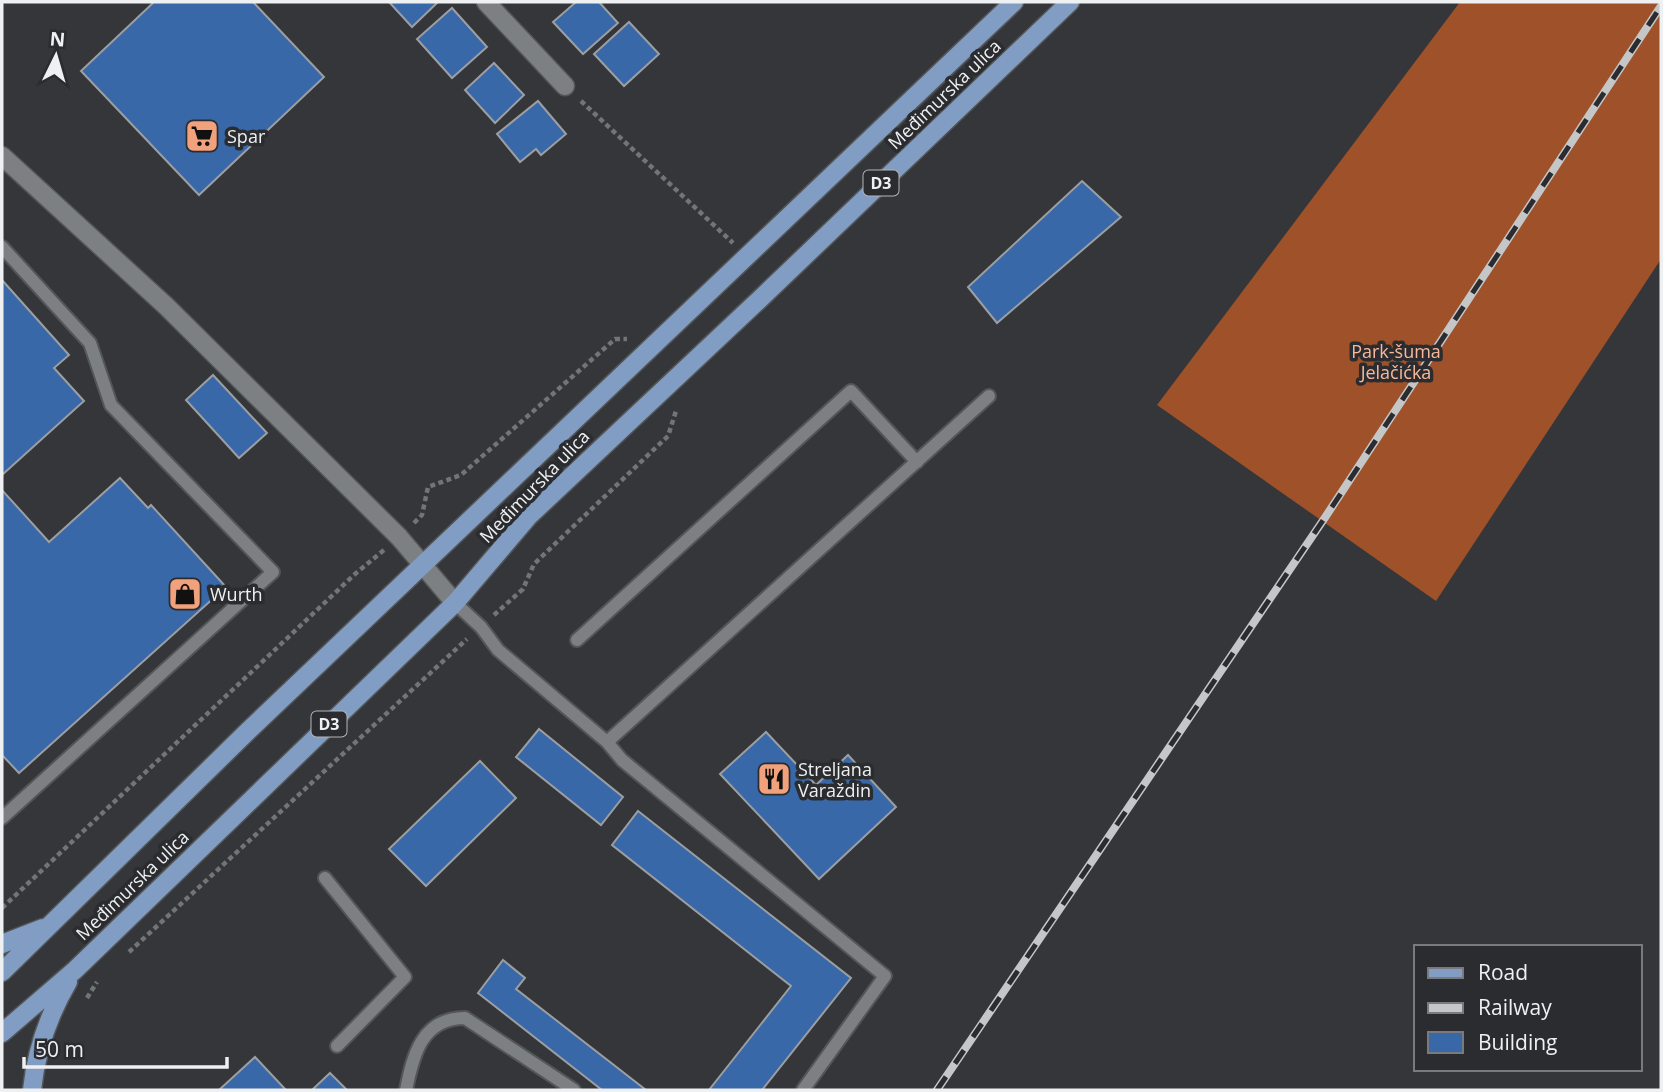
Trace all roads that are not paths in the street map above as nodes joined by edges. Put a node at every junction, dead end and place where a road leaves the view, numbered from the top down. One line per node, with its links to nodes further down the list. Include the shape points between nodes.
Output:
1 (486, 2): 4 (street)
2 (1014, 2): 9 (main road, Međimurska ulica / D3)
3 (1070, 2): 10 (main road, Međimurska ulica / D3, via 539,507)
4 (565, 86)
5 (2, 156): 9 (street, via 166,306)
6 (2, 247): 13 (lane, via 90,343 111,405 274,572)
7 (989, 396): 8 (lane)
8 (917, 463): 11 (lane, via 851,391); 12 (lane)
9 (423, 564): 10 (street); 15 (main road, Međimurska ulica / D3)
10 (455, 603): 12 (lane, via 498,650); 17 (main road, Međimurska ulica / D3)
11 (577, 640)
12 (607, 742): 24 (lane, via 622,760 885,976)
13 (2, 818)
14 (324, 878): 20 (lane, via 405,977)
15 (50, 926): 16 (main road); 18 (main road, Međimurska ulica / D3)
16 (2, 944)
17 (75, 970): 19 (main road, Međimurska ulica / D3); 21 (main road, D3, via 51,1011)
18 (2, 972)
19 (2, 1033)
20 (337, 1046)
21 (32, 1090)
22 (406, 1090): 23 (lane, via 417,1048 432,1027 465,1018)
23 (574, 1090)
24 (803, 1090)

